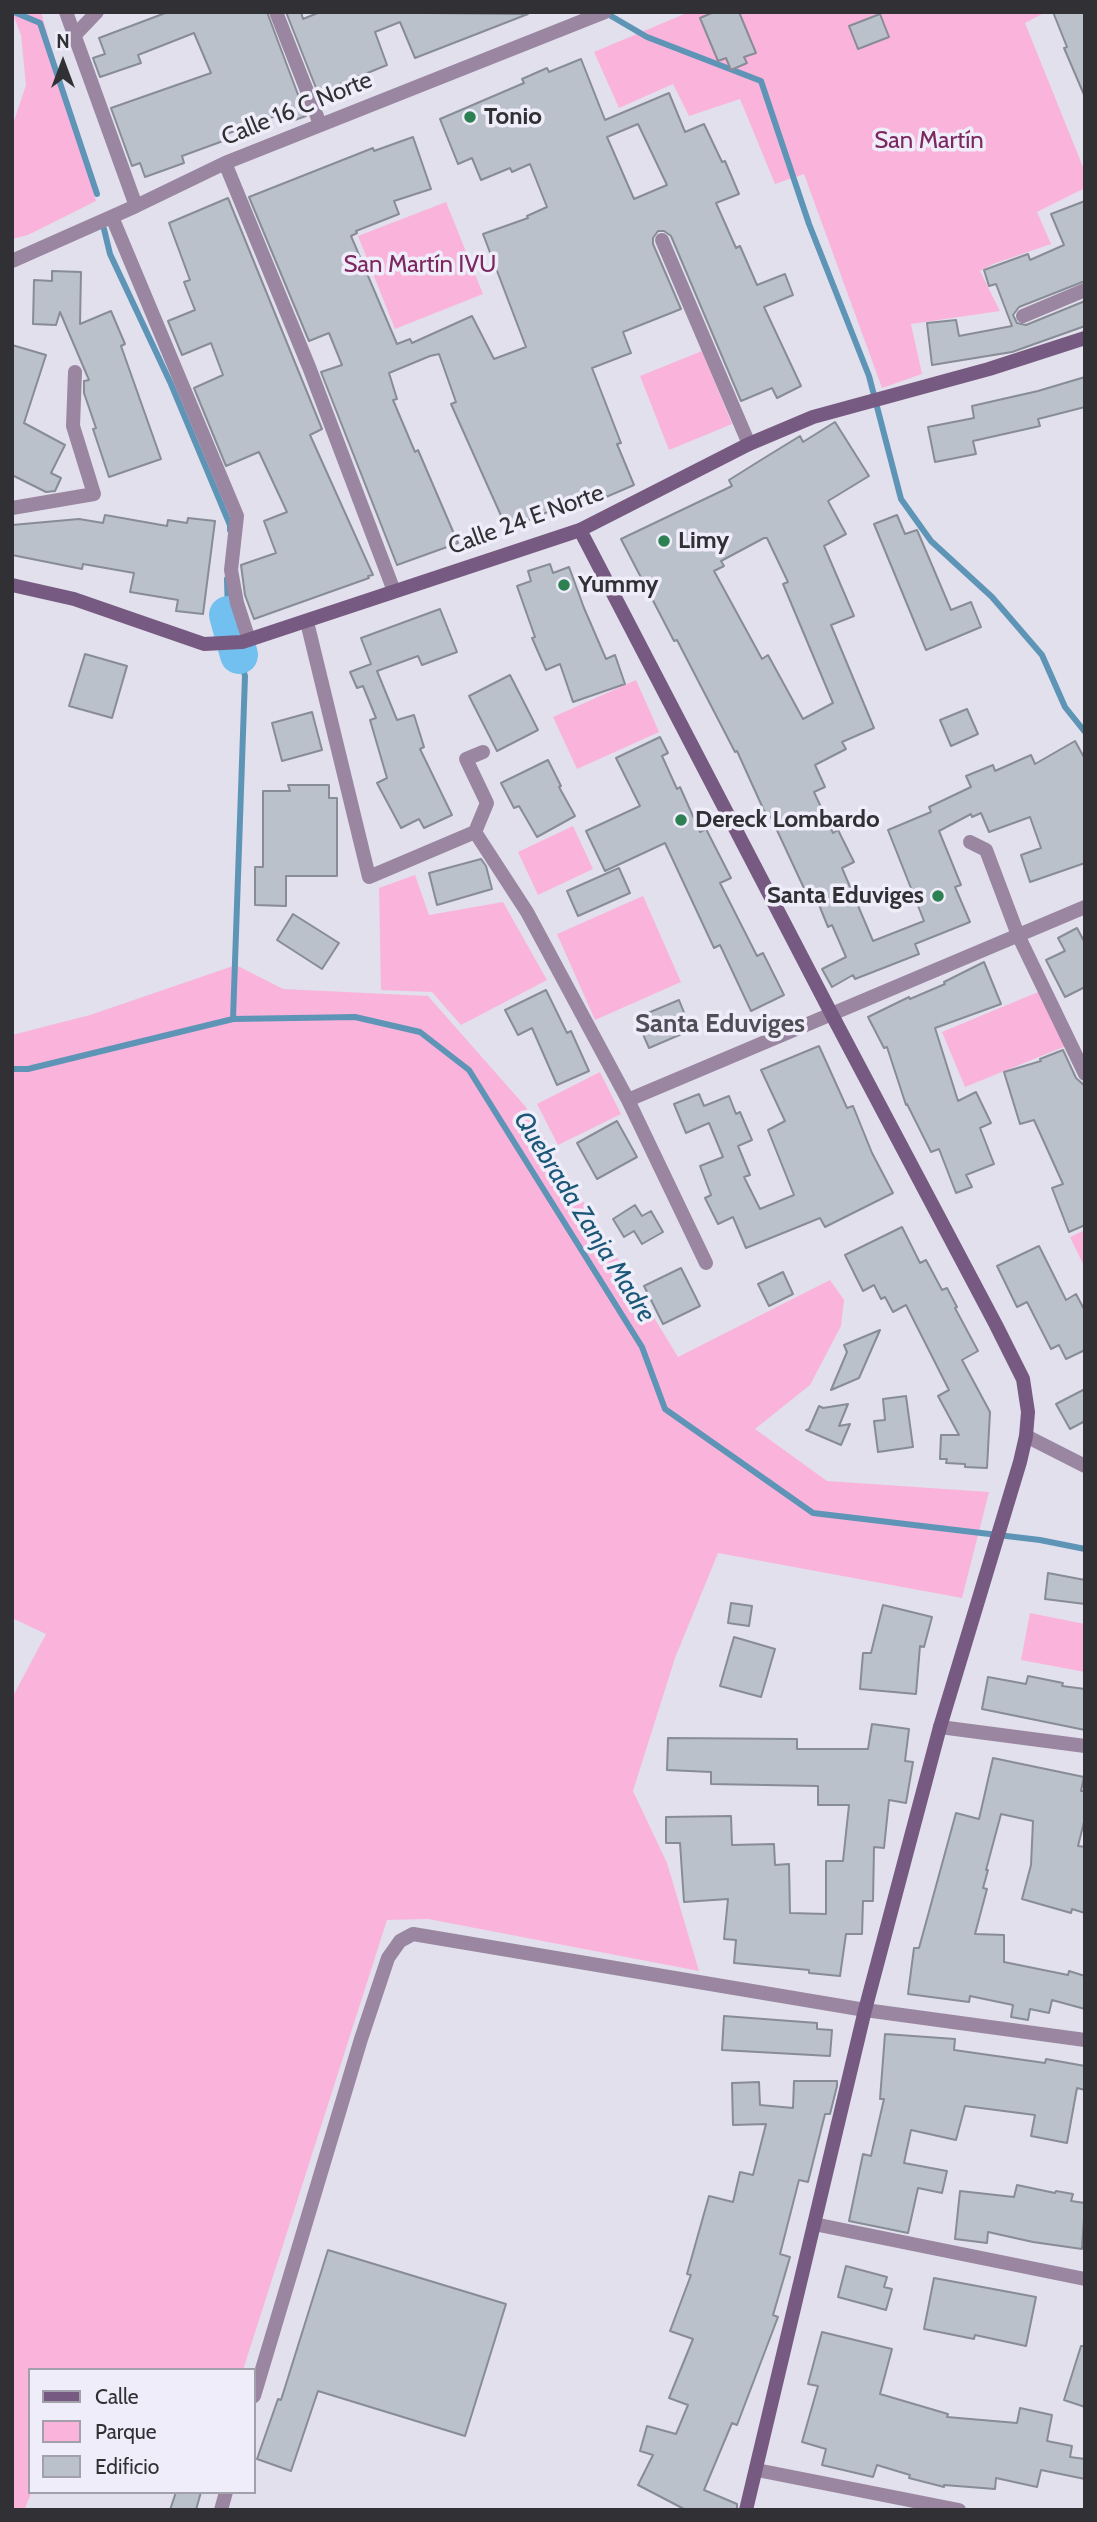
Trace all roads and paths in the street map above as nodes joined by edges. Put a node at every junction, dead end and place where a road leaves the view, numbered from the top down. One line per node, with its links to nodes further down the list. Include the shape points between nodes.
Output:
1 (66, 12): 6 (street)
2 (97, 12): 6 (street)
3 (276, 12): 7 (street)
4 (605, 12): 5 (street, Calle 16 C Norte, via 589,19)
5 (572, 18): 7 (street, Calle 16 C Norte)
6 (74, 36): 9 (street)
7 (320, 124): 8 (street, Calle 16 C Norte)
8 (225, 163): 9 (street, Calle 16 C Norte); 21 (street)
9 (136, 206): 10 (street, Calle 16 C Norte)
10 (112, 217): 12 (street, Calle 16 C Norte); 23 (street, via 237,516 231,570)
11 (662, 240): 17 (street)
12 (12, 261)
13 (1085, 290): 14 (street)
14 (1023, 316)
15 (1085, 338): 17 (street, Calle 24 E Norte, via 813,417)
16 (75, 372): 18 (street, via 73,426 94,494)
17 (749, 444): 19 (street, Calle 24 E Norte)
18 (12, 508)
19 (580, 530): 21 (street, Calle 24 E Norte); 29 (street)
20 (12, 585): 23 (street, Calle 24 E Norte, via 74,599 204,644)
21 (394, 591): 22 (street, Calle 24 E Norte)
22 (307, 622): 23 (street, Calle 24 E Norte); 25 (street, via 369,877)
23 (245, 641)
24 (483, 752): 25 (street, via 466,759 486,803)
25 (475, 832): 31 (street, via 527,912)
26 (970, 842): 28 (street, via 986,850)
27 (1085, 907): 28 (street)
28 (1018, 935): 29 (street); 30 (street)
29 (831, 1013): 31 (street); 33 (street, via 1023,1379)
30 (1085, 1074)
31 (628, 1100): 32 (street)
32 (706, 1263)
33 (1026, 1436): 34 (street); 35 (street)
34 (1085, 1466)
35 (940, 1727): 36 (street); 37 (street)
36 (1085, 1746)
37 (864, 2010): 38 (street); 39 (street); 41 (street, via 413,1934 400,1941 388,1958 361,2039)
38 (1085, 2040)
39 (814, 2224): 40 (street); 42 (street)
40 (1085, 2278)
41 (256, 2389)
42 (757, 2470): 43 (street); 44 (street)
43 (746, 2510)
44 (959, 2510)

